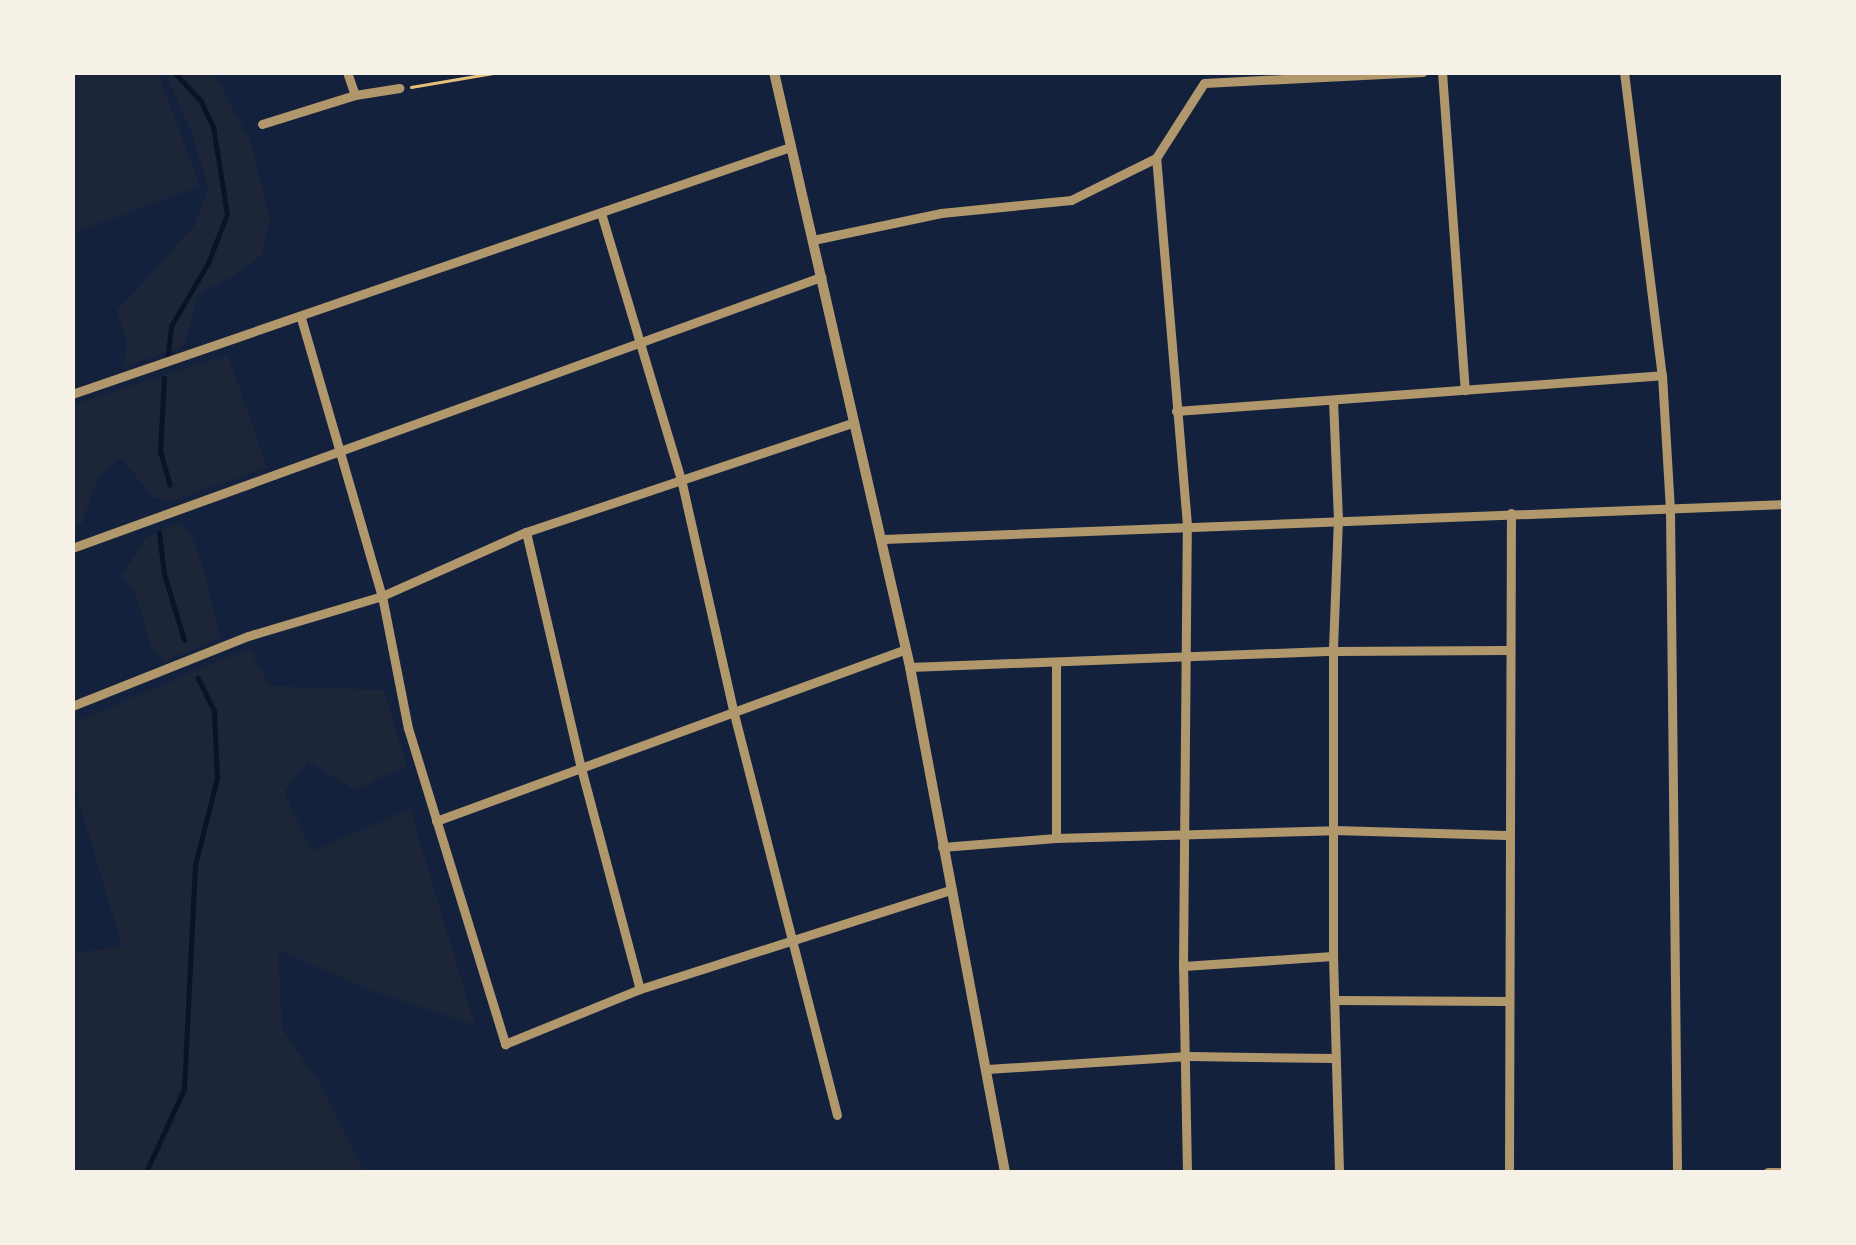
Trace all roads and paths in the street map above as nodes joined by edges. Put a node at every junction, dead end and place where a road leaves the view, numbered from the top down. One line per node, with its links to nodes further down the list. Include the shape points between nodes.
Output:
1 (347, 72): 9 (street)
2 (498, 72): 8 (path)
3 (774, 72): 11 (street)
4 (1423, 72): 7 (street)
5 (1442, 72): 19 (street)
6 (1624, 72): 18 (street)
7 (1203, 78): 12 (street)
8 (400, 88): 9 (street)
9 (356, 96): 10 (street)
10 (262, 124)
11 (790, 147): 13 (street); 14 (street)
12 (1156, 158): 14 (street, via 1071,200 940,212); 22 (street)
13 (602, 213): 16 (street); 17 (street)
14 (814, 240): 15 (street)
15 (821, 277): 17 (street); 23 (street)
16 (301, 318): 20 (street); 24 (street)
17 (642, 344): 24 (street); 25 (street)
18 (1662, 375): 19 (street); 27 (street)
19 (1466, 390): 21 (street)
20 (72, 394)
21 (1333, 400): 22 (street); 29 (street)
22 (1176, 411): 30 (street)
23 (854, 422): 25 (street); 32 (street)
24 (341, 452): 33 (street); 34 (street)
25 (680, 479): 31 (street); 42 (street)
26 (1784, 504): 27 (street)
27 (1670, 511): 28 (street); 65 (street)
28 (1510, 513): 29 (street); 37 (street)
29 (1338, 518): 30 (street); 36 (street)
30 (1187, 526): 32 (street); 38 (street)
31 (526, 532): 34 (street); 43 (street)
32 (883, 538): 35 (street)
33 (72, 548)
34 (382, 596): 41 (street, via 248,636); 44 (street, via 408,728)
35 (905, 648): 40 (street); 42 (street)
36 (1332, 650): 37 (street); 38 (street); 45 (street)
37 (1507, 650): 47 (street)
38 (1187, 655): 39 (street); 46 (street)
39 (1056, 663): 40 (street); 48 (street)
40 (910, 667): 49 (street)
41 (72, 706)
42 (734, 714): 43 (street); 51 (street)
43 (581, 768): 44 (street); 54 (street)
44 (436, 820): 54 (street, via 505,1044)
45 (1334, 830): 46 (street); 47 (street); 52 (street)
46 (1184, 834): 48 (street); 53 (street)
47 (1506, 835): 56 (street)
48 (1056, 838): 49 (street)
49 (942, 847): 50 (street)
50 (951, 890): 51 (street); 59 (street)
51 (793, 939): 54 (street); 60 (street)
52 (1333, 956): 53 (street); 55 (street)
53 (1183, 966): 57 (street)
54 (640, 989)
55 (1337, 1000): 56 (street); 58 (street)
56 (1507, 1001): 64 (street)
57 (1188, 1056): 58 (street); 59 (street); 62 (street)
58 (1334, 1058): 63 (street)
59 (987, 1069): 61 (street)
60 (837, 1115)
61 (1005, 1172)
62 (1187, 1172)
63 (1340, 1172)
64 (1508, 1172)
65 (1677, 1172)
66 (1768, 1172): 67 (street)
67 (1784, 1172)

